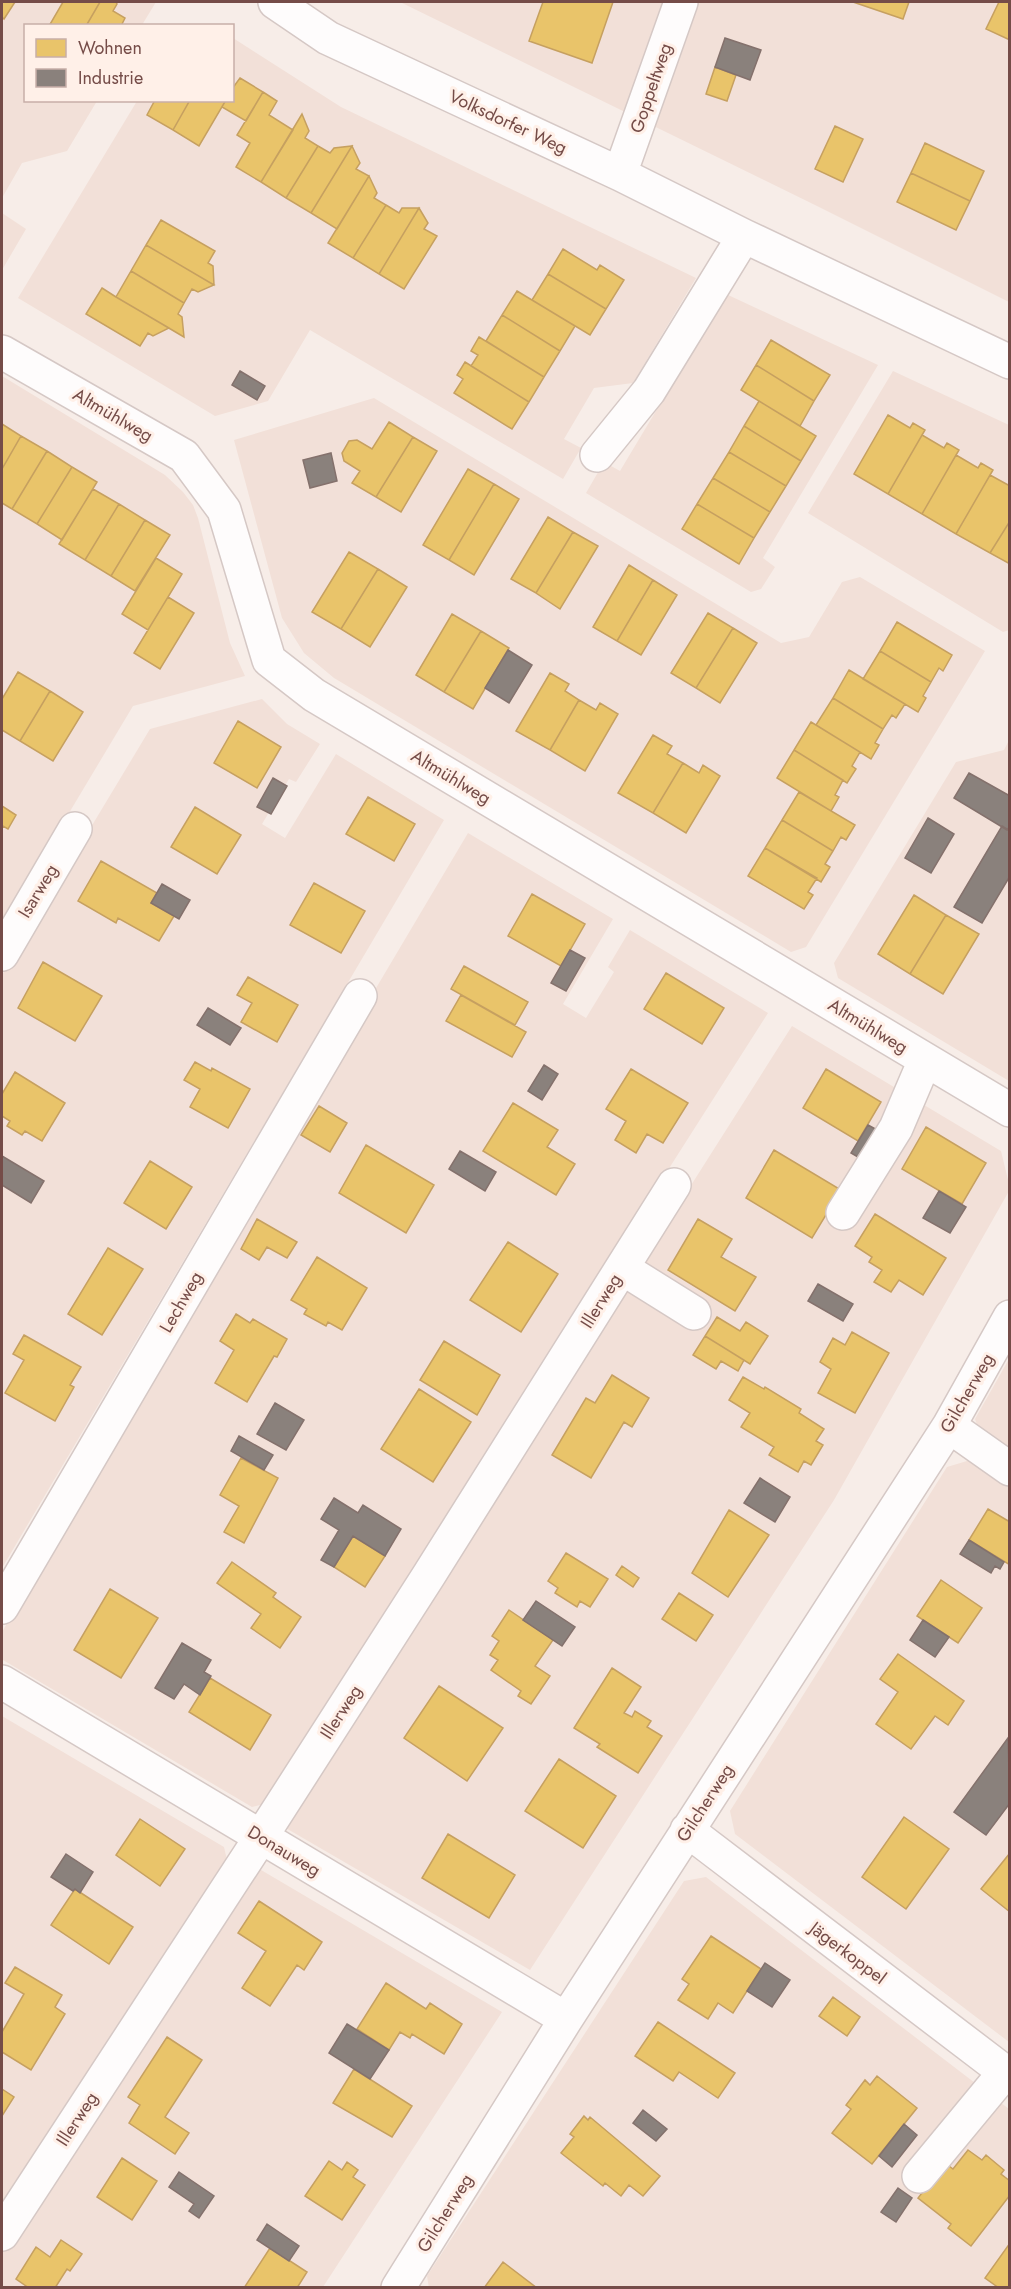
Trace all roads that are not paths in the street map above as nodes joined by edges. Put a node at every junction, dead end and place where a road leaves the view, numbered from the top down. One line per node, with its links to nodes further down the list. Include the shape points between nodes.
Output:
1 (275, 2): 3 (street, Volksdorfer Weg, via 328,38)
2 (681, 2): 3 (street, Goppeltweg)
3 (620, 174): 4 (street, Volksdorfer Weg)
4 (744, 237): 6 (street, Volksdorfer Weg); 7 (street, via 649,391)
5 (2, 352): 11 (street, Altmühlweg, via 184,456 224,510 269,660 289,677)
6 (1010, 362)
7 (597, 455)
8 (75, 829): 9 (street, Isarweg)
9 (2, 954)
10 (360, 996): 20 (street, Lechweg)
11 (925, 1060): 12 (street, Altmühlweg); 14 (street, via 896,1128)
12 (1010, 1110)
13 (674, 1185): 15 (street, Illerweg)
14 (843, 1213)
15 (622, 1268): 16 (street); 23 (street, Illerweg)
16 (694, 1313)
17 (1010, 1317): 18 (street, Gilcherweg)
18 (949, 1426): 19 (street); 22 (street, Gilcherweg)
19 (1010, 1469)
20 (2, 1607)
21 (2, 1682): 23 (street, Donauweg)
22 (687, 1830): 24 (street, Gilcherweg); 25 (street, Jägerkoppel)
23 (261, 1837): 24 (street, Donauweg); 27 (street, Illerweg)
24 (566, 2019): 28 (street, Gilcherweg)
25 (1007, 2074): 26 (street)
26 (919, 2176)
27 (2, 2234)
28 (398, 2288)

